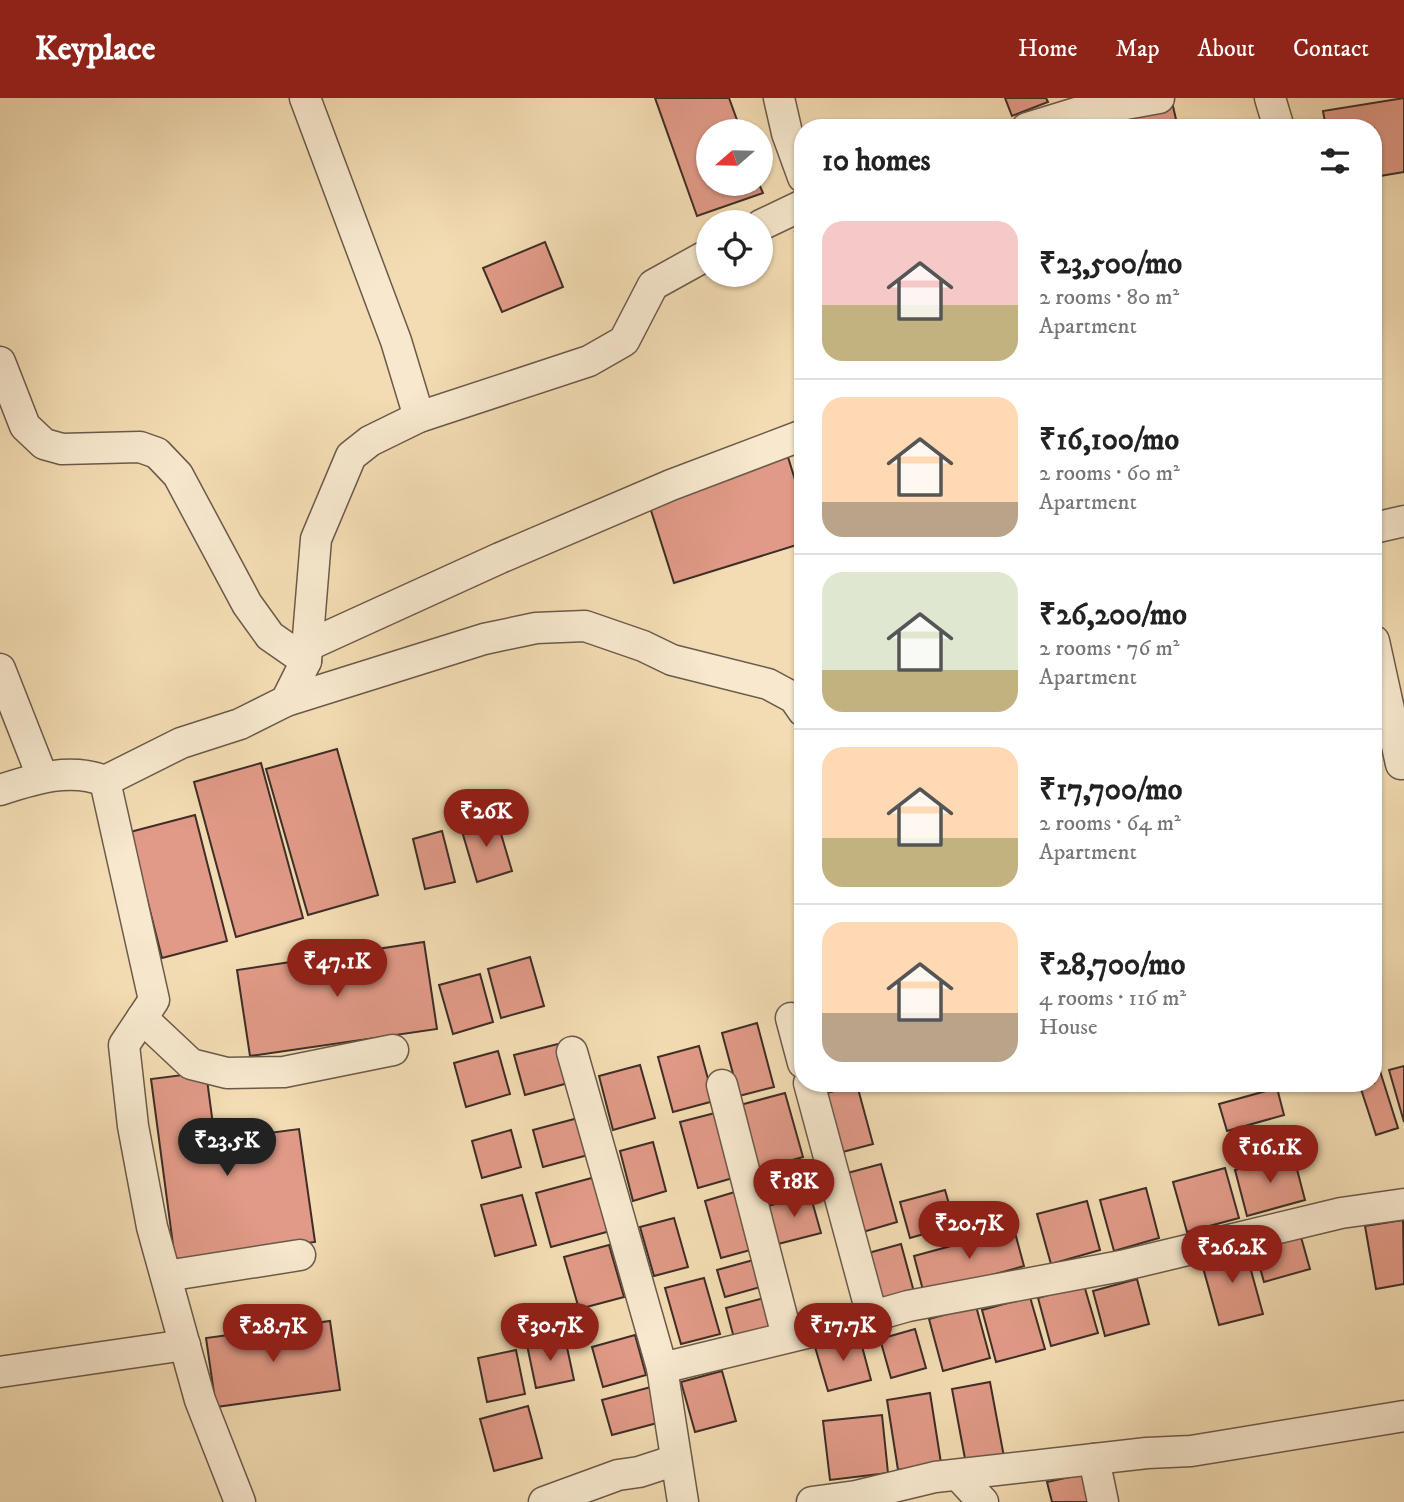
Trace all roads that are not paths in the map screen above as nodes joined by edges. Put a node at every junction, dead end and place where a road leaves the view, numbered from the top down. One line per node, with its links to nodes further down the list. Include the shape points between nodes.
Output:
1 (305, 98): 13 (street, via 396,341)
2 (779, 98): 8 (street)
3 (1159, 98): 5 (street)
4 (1270, 98): 7 (street)
5 (1074, 105): 6 (street)
6 (1045, 119)
7 (1276, 119)
8 (794, 152)
9 (794, 209): 10 (street)
10 (773, 219)
11 (696, 261): 13 (street, via 653,285 624,341 589,361)
12 (0, 362): 17 (street, via 25,426 44,444 61,449 140,447 157,453 178,475 247,604 271,636)
13 (419, 417): 17 (street, via 370,441 351,456 316,539)
14 (794, 438): 17 (street, via 500,558)
15 (1404, 521): 16 (street)
16 (1382, 526)
17 (308, 653): 21 (street)
18 (0, 669): 23 (street)
19 (1382, 677): 22 (street)
20 (794, 698): 21 (street, via 768,684 673,660 585,626 536,628 484,639)
21 (286, 701): 24 (street, via 240,724 181,743)
22 (1401, 765)
23 (42, 776): 24 (street, via 89,774); 25 (street)
24 (105, 781): 26 (street, via 154,1000)
25 (0, 790)
26 (142, 1018): 29 (street, via 191,1064 227,1073 284,1072); 35 (street, via 124,1045 133,1126)
27 (791, 1018): 28 (street)
28 (794, 1029)
29 (393, 1050)
30 (572, 1052): 39 (street)
31 (722, 1085): 37 (street)
32 (811, 1092): 36 (street)
33 (1404, 1204): 36 (street, via 1341,1213 1121,1266)
34 (300, 1255): 35 (street)
35 (166, 1276): 38 (street)
36 (873, 1316): 37 (street)
37 (787, 1336): 39 (street)
38 (185, 1345): 40 (street); 45 (street, via 200,1400)
39 (662, 1368): 43 (street)
40 (0, 1372)
41 (1404, 1416): 42 (street, via 1253,1443)
42 (1094, 1459): 44 (street); 50 (street)
43 (676, 1460): 46 (street); 47 (street)
44 (958, 1475): 48 (street); 49 (street)
45 (240, 1502)
46 (544, 1502)
47 (683, 1502)
48 (812, 1502)
49 (983, 1502)
50 (1103, 1502)

